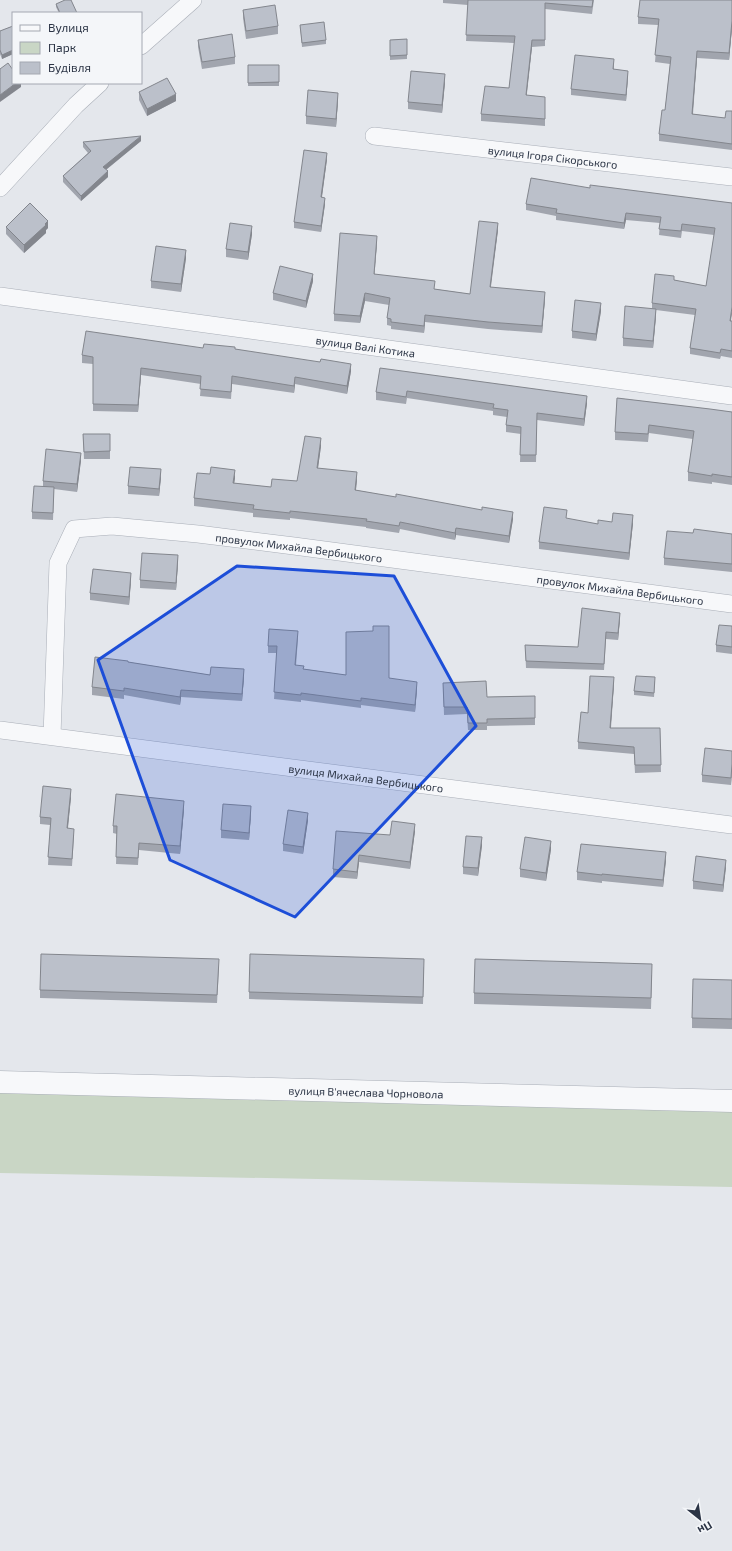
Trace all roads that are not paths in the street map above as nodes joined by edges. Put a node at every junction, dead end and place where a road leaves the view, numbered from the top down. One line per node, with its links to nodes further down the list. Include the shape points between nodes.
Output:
1 (193, 0): 2 (street)
2 (142, 45)
3 (99, 84): 6 (street, via 76,105)
4 (374, 136): 5 (street, вулиця Ігоря Сікорського)
5 (732, 177)
6 (0, 188)
7 (0, 296): 8 (street, вулиця Валі Котика)
8 (732, 396)
9 (732, 604): 11 (street, провулок Михайла Вербицького, via 198,534 112,526 74,529 58,563)
10 (0, 730): 11 (street, вулиця Михайла Вербицького)
11 (52, 736): 12 (street, вулиця Михайла Вербицького)
12 (732, 825)
13 (0, 1082): 14 (street, вулиця В'ячеслава Чорновола)
14 (732, 1101)

